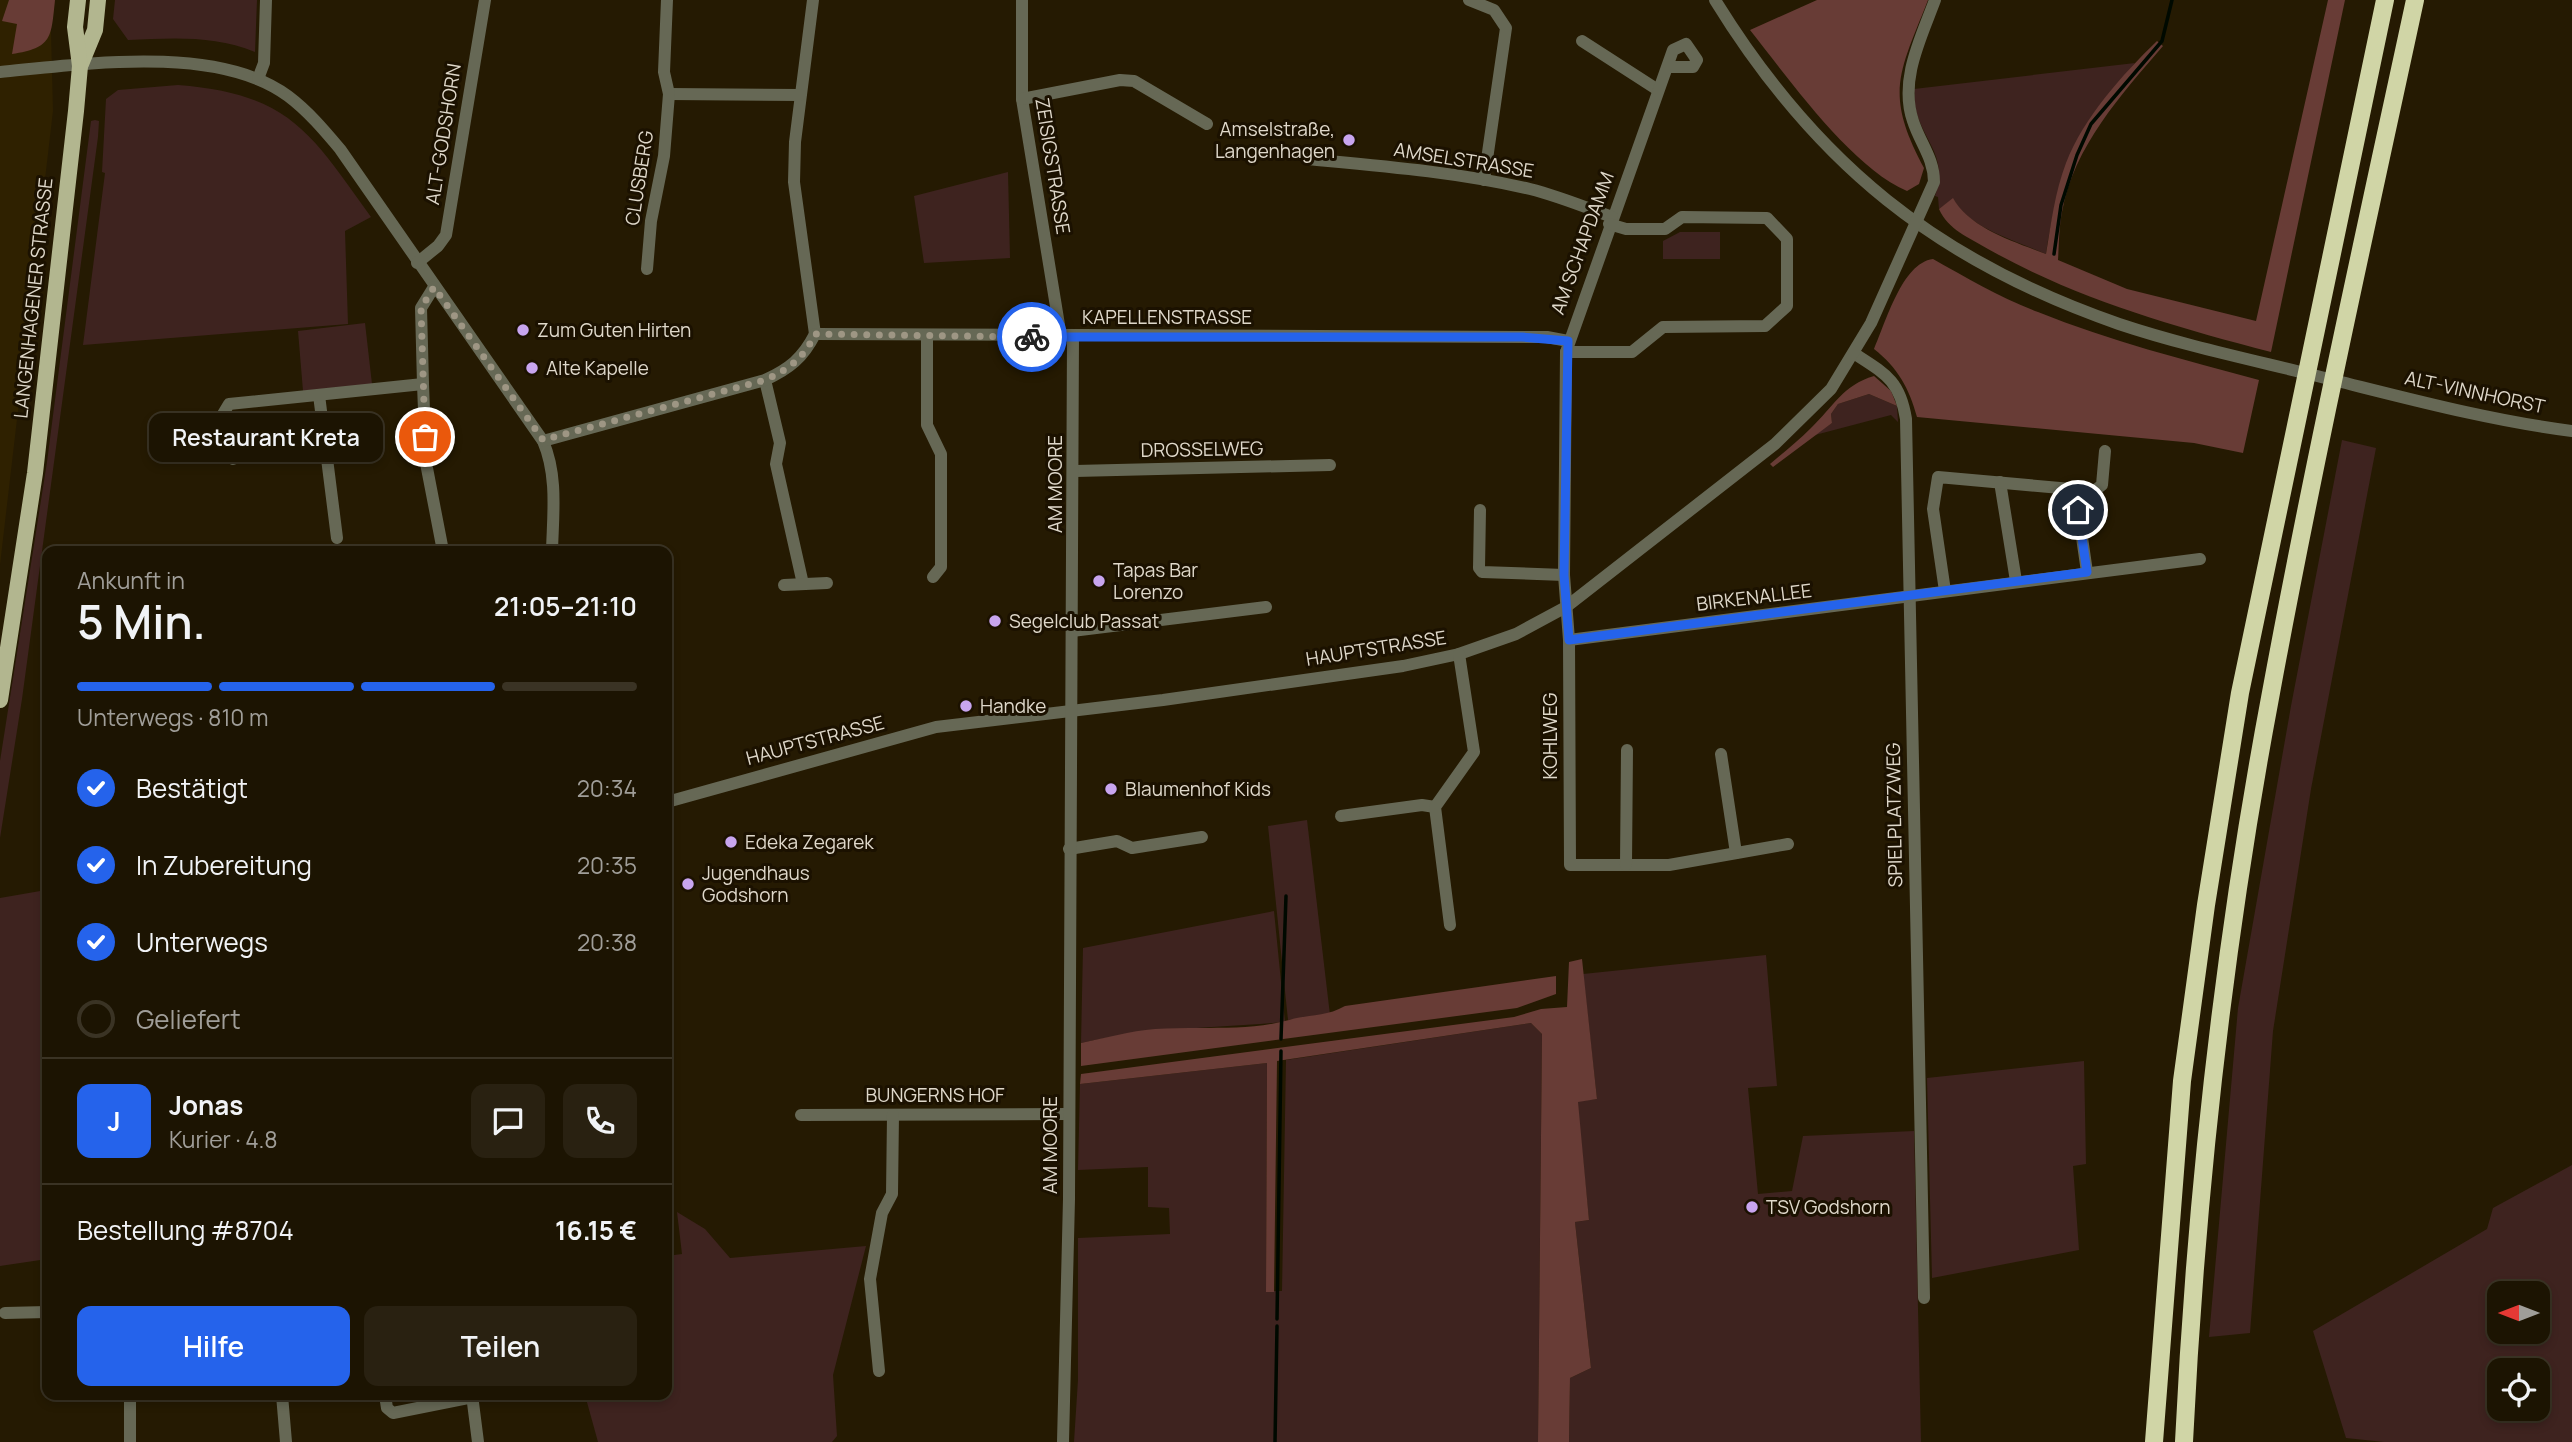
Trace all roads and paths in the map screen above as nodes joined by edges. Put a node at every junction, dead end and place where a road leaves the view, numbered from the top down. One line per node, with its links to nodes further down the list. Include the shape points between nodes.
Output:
1 (78, 0): 14 (main road, LANGENHAGENER STRASSE, via 75,27)
2 (99, 0): 14 (main road, LANGENHAGENER STRASSE, via 95,30)
3 (266, 0): 17 (street, via 264,63)
4 (485, 0): 27 (street, ALT-GODSHORN, via 446,235)
5 (667, 0): 19 (street, CLUSBERG, via 664,72)
6 (813, 0): 20 (street)
7 (1022, 0): 21 (street, ZEISIGSTRASSE)
8 (1469, 0): 24 (street, via 1494,10 1506,29)
9 (1715, 0): 26 (street, ALT-VINNHORST, via 1767,77 1818,138)
10 (1935, 0): 26 (street, HAUPTSTRASSE, via 1909,80 1913,123 1934,169 1930,197)
11 (2385, 0): 94 (highway, via 2241,693 2206,905 2182,1081)
12 (2415, 0): 95 (highway, via 2269,699 2235,909 2208,1122)
13 (1582, 41): 18 (street)
14 (80, 66): 16 (street); 17 (street, via 202,64); 65 (main road, LANGENHAGENER STRASSE, via 35,473)
15 (1667, 67): 18 (street, AM SCHAPDAMM)
16 (0, 72)
17 (258, 79): 27 (street, via 286,94 340,149)
18 (1658, 90): 25 (street, AM SCHAPDAMM)
19 (669, 94): 20 (street); 28 (street, CLUSBERG)
20 (800, 95): 30 (street, via 794,182)
21 (1022, 99): 22 (street, via 1134,81); 32 (street, ZEISIGSTRASSE)
22 (1207, 124)
23 (1307, 159): 24 (street, AMSELSTRASSE)
24 (1484, 180): 25 (street, AMSELSTRASSE, via 1546,194)
25 (1610, 220): 33 (street, AM SCHAPDAMM); 33 (street, AMSELSTRASSE, via 1626,229 1665,229 1682,217 1767,218 1787,239 1787,306 1765,326 1663,327 1632,352)
26 (1917, 225): 34 (street, HAUPTSTRASSE); 38 (street, ALT-VINNHORST, via 1997,272 2151,334 2448,408)
27 (417, 263): 29 (street)
28 (647, 269)
29 (434, 287): 36 (street, via 421,308); 39 (street)
30 (815, 334): 31 (street, KAPELLENSTRASSE); 35 (street, via 806,352 787,370)
31 (927, 336): 32 (street, KAPELLENSTRASSE); 53 (street, via 927,425 941,454 941,567)
32 (1067, 337): 33 (street, KAPELLENSTRASSE, via 1547,337); 43 (street, AM MOORE)
33 (1567, 346): 52 (street, AM SCHAPDAMM)
34 (1855, 354): 59 (street, SPIELPLATZWEG, via 1895,383 1903,399); 61 (street, HAUPTSTRASSE, via 1803,419)
35 (765, 380): 39 (street); 56 (street, via 780,443 776,464)
36 (423, 384): 37 (street); 48 (street, via 426,463)
37 (319, 395): 41 (street, via 225,406); 47 (street)
38 (2572, 431)
39 (543, 440): 49 (street, via 554,479)
40 (2105, 451): 45 (street, via 2099,489)
41 (233, 459)
42 (1330, 465): 43 (street, DROSSELWEG)
43 (1075, 471): 62 (street, AM MOORE)
44 (2000, 482): 45 (street); 54 (street); 58 (street, via 1938,477 1933,509)
45 (2076, 489): 51 (street)
46 (1480, 510): 52 (street, via 1482,572)
47 (337, 538)
48 (442, 546)
49 (552, 546)
50 (2200, 559): 51 (street, BIRKENALLEE)
51 (2087, 572): 54 (street, BIRKENALLEE)
52 (1564, 575): 61 (street, AM SCHAPDAMM)
53 (933, 577)
54 (2016, 581): 58 (street, BIRKENALLEE)
55 (827, 583): 56 (street)
56 (803, 584): 57 (street)
57 (784, 585)
58 (1945, 592): 59 (street, BIRKENALLEE)
59 (1908, 596): 63 (street, BIRKENALLEE); 81 (street, SPIELPLATZWEG)
60 (1266, 607): 62 (street)
61 (1566, 607): 63 (street, KOHLWEG); 64 (street, HAUPTSTRASSE, via 1516,634)
62 (1072, 631): 66 (street, AM MOORE)
63 (1569, 640): 76 (street, KOHLWEG, via 1570,865)
64 (1459, 654): 66 (street, HAUPTSTRASSE, via 1403,666); 70 (street, via 1474,752)
65 (0, 700)
66 (1070, 712): 69 (street, HAUPTSTRASSE, via 936,727); 74 (street, AM MOORE)
67 (1627, 750): 76 (street)
68 (1721, 754): 75 (street)
69 (672, 801)
70 (1435, 807): 71 (street); 77 (street)
71 (1340, 816)
72 (1202, 837): 74 (street, via 1132,848 1117,841)
73 (1788, 844): 75 (street)
74 (1069, 849): 78 (street, AM MOORE)
75 (1736, 853): 76 (street, via 1669,865)
76 (1626, 865)
77 (1450, 925)
78 (1069, 1114): 80 (street, BUNGERNS HOF); 93 (street, AM MOORE)
79 (801, 1115): 80 (street, BUNGERNS HOF)
80 (894, 1115): 84 (street, via 892,1194 882,1213 870,1279)
81 (1924, 1298)
82 (42, 1312): 83 (street)
83 (5, 1313)
84 (879, 1371)
85 (130, 1400): 90 (street)
86 (282, 1400): 91 (street)
87 (386, 1400): 88 (street, via 393,1413)
88 (454, 1400)
89 (473, 1400): 92 (street)
90 (130, 1442)
91 (286, 1442)
92 (478, 1442)
93 (1063, 1442)
94 (2154, 1442)
95 (2184, 1442)

